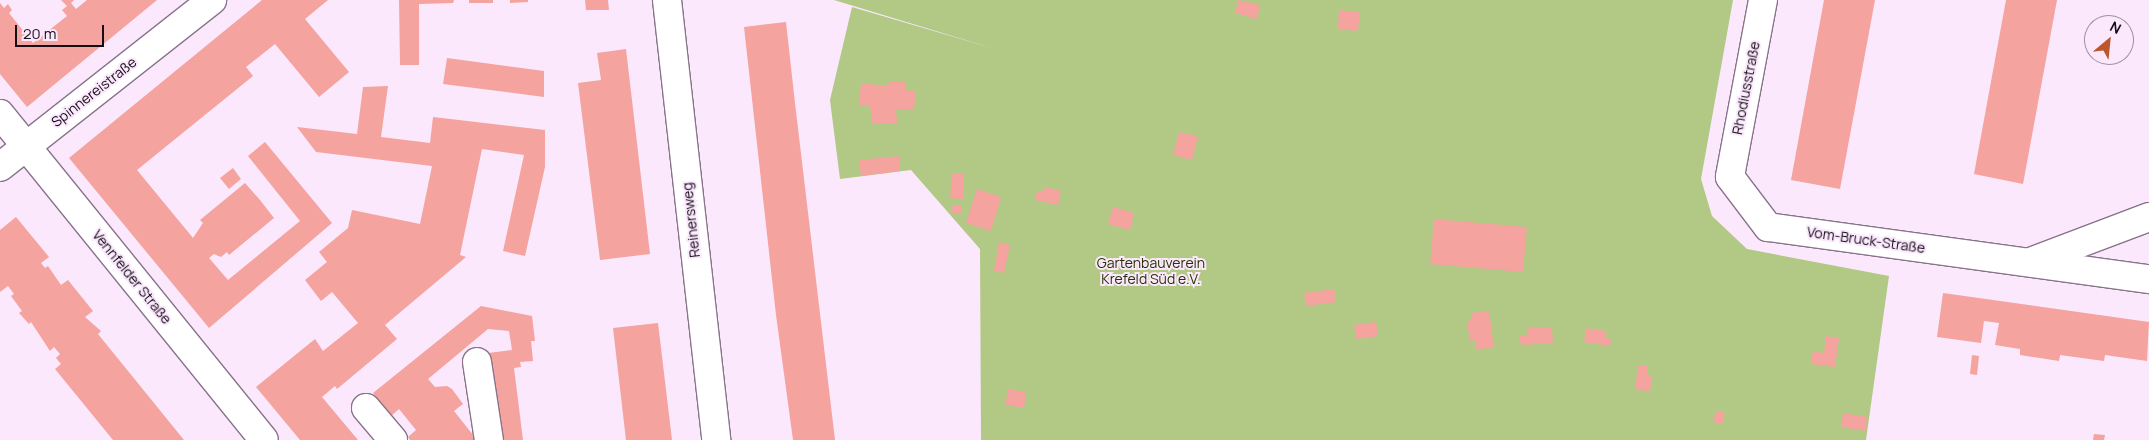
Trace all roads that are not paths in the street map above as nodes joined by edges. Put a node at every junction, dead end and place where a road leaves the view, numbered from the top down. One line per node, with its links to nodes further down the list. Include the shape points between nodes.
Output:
1 (212, 0): 5 (street, Spinnereistraße)
2 (667, 0): 16 (street, Reinersweg)
3 (1762, 0): 7 (street, Rhodiusstraße)
4 (0, 114): 5 (street, Vennfelder Straße)
5 (26, 145): 6 (street, Spinnereistraße); 13 (street, Vennfelder Straße)
6 (0, 167)
7 (1730, 177): 9 (street, Vom-Bruck-Straße, via 1768,227)
8 (2149, 217): 9 (street)
9 (2026, 263): 10 (street, Vom-Bruck-Straße)
10 (2149, 279)
11 (477, 362): 15 (street)
12 (366, 408): 14 (street)
13 (264, 440)
14 (393, 440)
15 (489, 440)
16 (716, 440)

